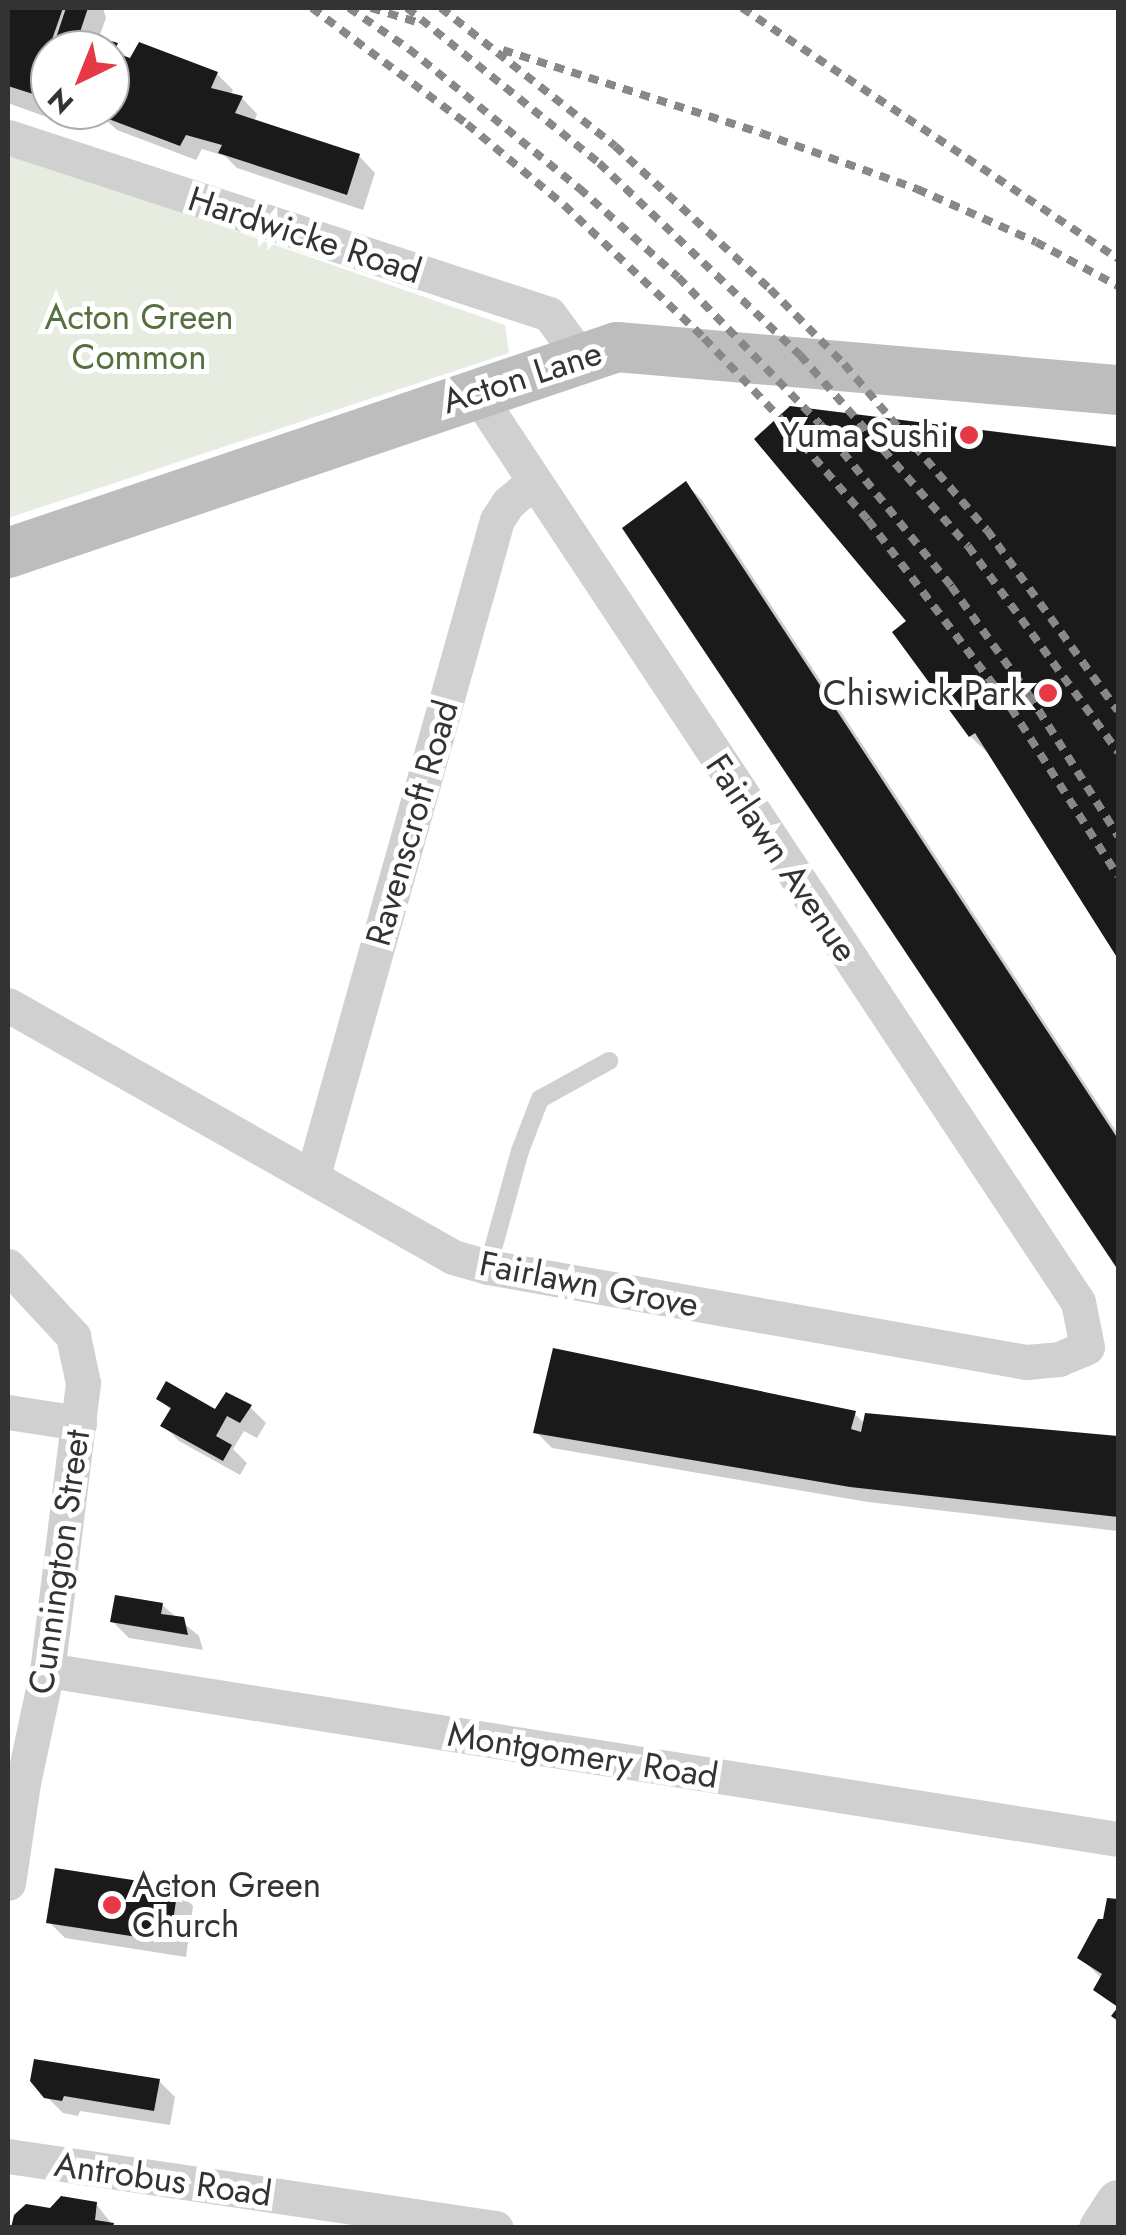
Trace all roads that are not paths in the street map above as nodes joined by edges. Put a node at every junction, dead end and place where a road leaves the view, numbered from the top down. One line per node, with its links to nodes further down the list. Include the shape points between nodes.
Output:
1 (8, 137): 2 (street, Hardwicke Road, via 549,314)
2 (582, 359): 3 (main road, Acton Lane, via 617,346 638,347); 4 (main road, Acton Lane)
3 (1118, 390)
4 (475, 391): 5 (street, Fairlawn Avenue); 6 (main road, Acton Lane)
5 (532, 483): 9 (street, Ravenscroft Road, via 498,520); 12 (street, Fairlawn Avenue, via 1078,1302)
6 (8, 553)
7 (8, 1006): 9 (street, Fairlawn Grove)
8 (608, 1061): 11 (lane, via 540,1099)
9 (313, 1175): 11 (street, Fairlawn Grove, via 453,1257)
10 (8, 1266): 14 (street, Cunnington Street, via 73,1336 83,1384)
11 (488, 1268): 12 (street, Fairlawn Grove, via 1026,1362 1087,1347)
12 (1086, 1325)
13 (8, 1412): 14 (street)
14 (80, 1424): 15 (street, Cunnington Street)
15 (47, 1670): 16 (street, Cunnington Street); 17 (street, Montgomery Road)
16 (15, 1781): 18 (street, Cunnington Street)
17 (1118, 1839)
18 (8, 1884)
19 (8, 2156): 21 (street, Antrobus Road)
20 (1118, 2202): 22 (street)
21 (496, 2228)
22 (1101, 2228)

